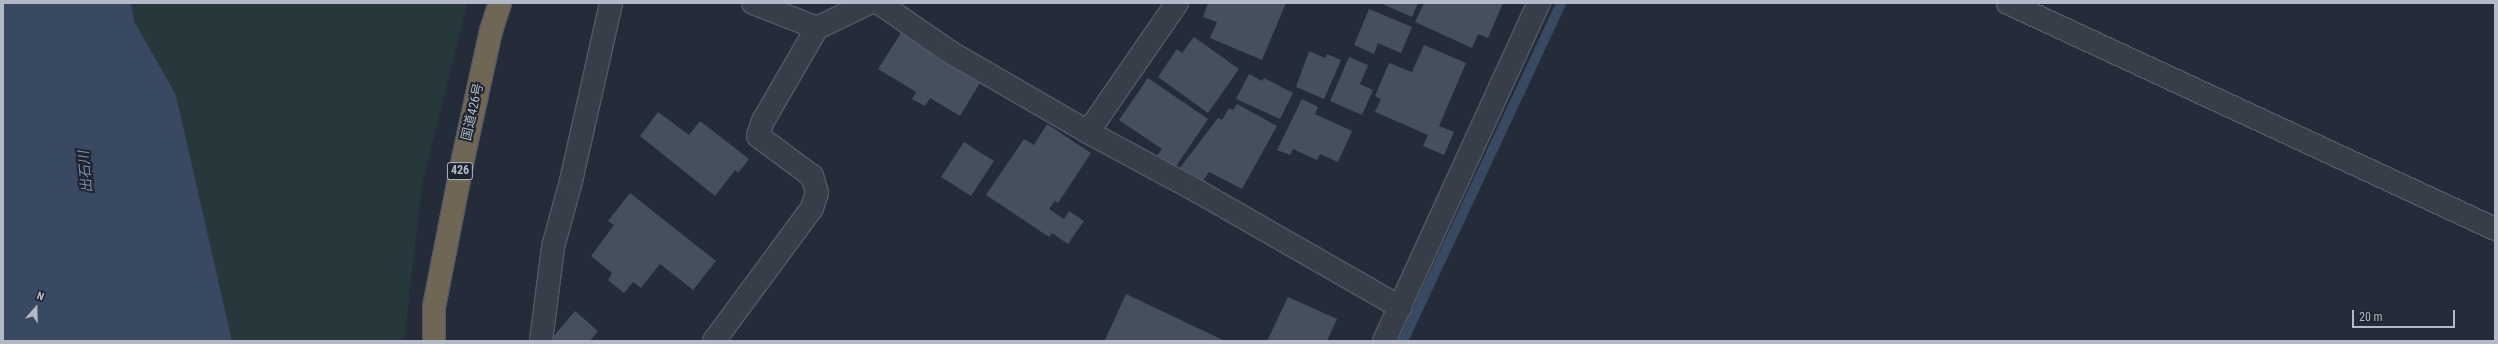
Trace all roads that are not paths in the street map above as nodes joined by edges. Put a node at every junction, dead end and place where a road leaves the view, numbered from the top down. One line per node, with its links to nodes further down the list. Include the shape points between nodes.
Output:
1 (500, 3): 13 (highway, 国道426号 / 426, via 491,31 463,159 434,307)
2 (611, 3): 14 (street, via 554,247)
3 (753, 3): 9 (street)
4 (869, 3): 9 (street)
5 (879, 3): 10 (street, via 950,52)
6 (1177, 3): 10 (street)
7 (1539, 3): 12 (street)
8 (2008, 3): 11 (street)
9 (817, 28): 15 (street, via 763,121 758,136 812,176 817,193 812,208)
10 (1088, 132): 12 (street)
11 (2495, 229)
12 (1400, 307): 16 (street)
13 (434, 341)
14 (542, 341)
15 (714, 341)
16 (1384, 341)

